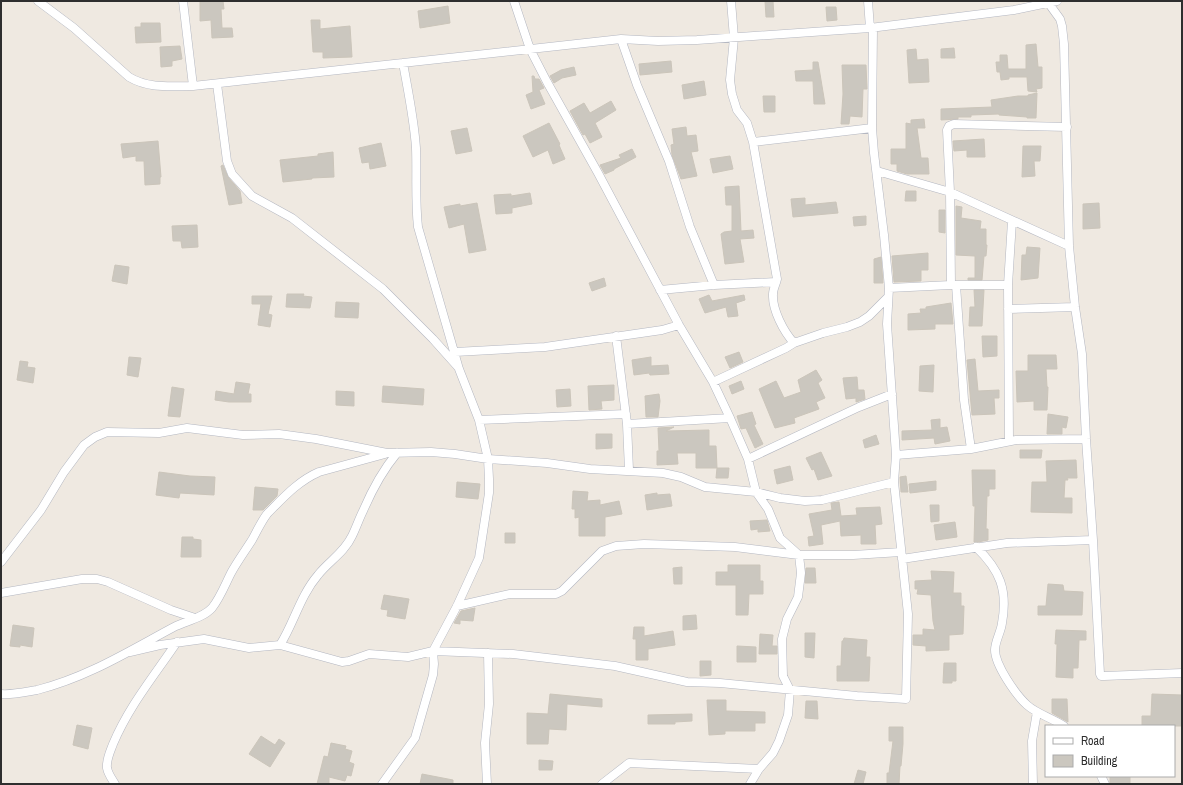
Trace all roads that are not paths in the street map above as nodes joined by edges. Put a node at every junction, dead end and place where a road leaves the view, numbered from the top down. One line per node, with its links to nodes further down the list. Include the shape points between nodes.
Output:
1 (38, 1): 14 (street, via 139,83 150,86)
2 (183, 1): 14 (street)
3 (514, 1): 11 (street)
4 (731, 1): 9 (street)
5 (868, 1): 8 (street)
6 (1056, 1): 7 (street)
7 (1047, 2): 8 (street, via 1014,10); 15 (street, via 1060,20 1063,32)
8 (871, 28): 9 (street); 16 (street)
9 (734, 38): 10 (street, via 679,41); 17 (street, via 730,80 732,94 738,110 747,123)
10 (621, 39): 11 (street); 23 (street)
11 (530, 49): 12 (street); 27 (street)
12 (403, 63): 13 (street); 34 (street, via 416,148 418,227)
13 (217, 84): 14 (street); 35 (street, via 227,161 232,174 252,196 292,218 383,289)
14 (193, 86)
15 (1067, 127): 19 (street, via 954,124 949,126 947,130); 21 (street)
16 (872, 128): 17 (street); 18 (street)
17 (753, 142): 22 (street)
18 (877, 171): 19 (street); 26 (street)
19 (950, 192): 20 (street); 25 (street)
20 (1012, 221): 21 (street); 24 (street)
21 (1069, 246): 29 (street)
22 (776, 282): 23 (street); 33 (street, via 773,294 775,309 786,333)
23 (714, 285): 27 (street)
24 (1008, 285): 25 (street); 30 (street)
25 (954, 286): 26 (street); 44 (street)
26 (888, 288): 28 (street)
27 (660, 290): 31 (street)
28 (888, 297): 33 (street, via 860,322); 37 (street, via 887,324)
29 (1075, 307): 30 (street); 42 (street, via 1082,354)
30 (1008, 309): 43 (street)
31 (679, 325): 32 (street, via 662,330); 36 (street)
32 (616, 336): 34 (street, via 545,347); 38 (street)
33 (794, 343): 36 (street)
34 (455, 352): 35 (street)
35 (460, 369): 40 (street)
36 (713, 382): 39 (street)
37 (892, 394): 47 (street); 49 (street)
38 (626, 414): 40 (street); 41 (street)
39 (730, 418): 41 (street); 49 (street)
40 (480, 420): 48 (street)
41 (627, 424): 50 (street)
42 (1086, 439): 43 (street); 53 (street)
43 (1009, 441): 44 (street)
44 (971, 449): 47 (street)
45 (387, 453): 46 (street); 57 (street, via 280,434 243,435 187,428 159,433 107,432 95,436 84,446 64,472 41,510); 60 (street, via 318,472 299,484 263,519 212,608)
46 (396, 453): 48 (street, via 437,453); 62 (street, via 372,489 352,536 306,592)
47 (896, 455): 51 (street)
48 (488, 459): 50 (street, via 590,469); 59 (street, via 489,492 479,558)
49 (748, 459): 52 (street)
50 (629, 470): 52 (street, via 681,477 705,487)
51 (894, 482): 52 (street, via 822,500 792,500); 56 (street)
52 (756, 492): 55 (street, via 768,509 780,538)
53 (1093, 540): 54 (street, via 1027,541); 66 (street, via 1101,676)
54 (976, 547): 56 (street); 69 (street, via 995,568 1004,594 996,656 1021,698)
55 (799, 555): 56 (street); 59 (street, via 677,544 616,546 602,551 556,594 510,594); 67 (street, via 801,573 798,597 787,618 782,639 783,676)
56 (902, 555): 67 (street, via 908,614 906,699)
57 (1, 562)
58 (1, 593): 60 (street, via 82,579 97,579)
59 (457, 606): 63 (street)
60 (195, 618): 64 (street)
61 (177, 642): 62 (street, via 204,639 249,648); 64 (street); 72 (street, via 122,724 107,760 109,776)
62 (280, 645): 63 (street, via 342,662 369,654 408,656)
63 (432, 651): 65 (street); 73 (street, via 432,675 415,738)
64 (130, 652): 68 (street, via 54,685 21,693)
65 (488, 653): 67 (street, via 615,666 687,682); 74 (street, via 489,704 485,743)
66 (1182, 673)
67 (790, 690): 71 (street, via 788,715 783,733 773,753)
68 (1, 694)
69 (1037, 712): 70 (street); 77 (street, via 1032,741)
70 (1062, 725)
71 (759, 769): 75 (street, via 629,763); 76 (street)
72 (115, 784)
73 (382, 784)
74 (487, 784)
75 (602, 784)
76 (750, 784)
77 (1033, 784)

